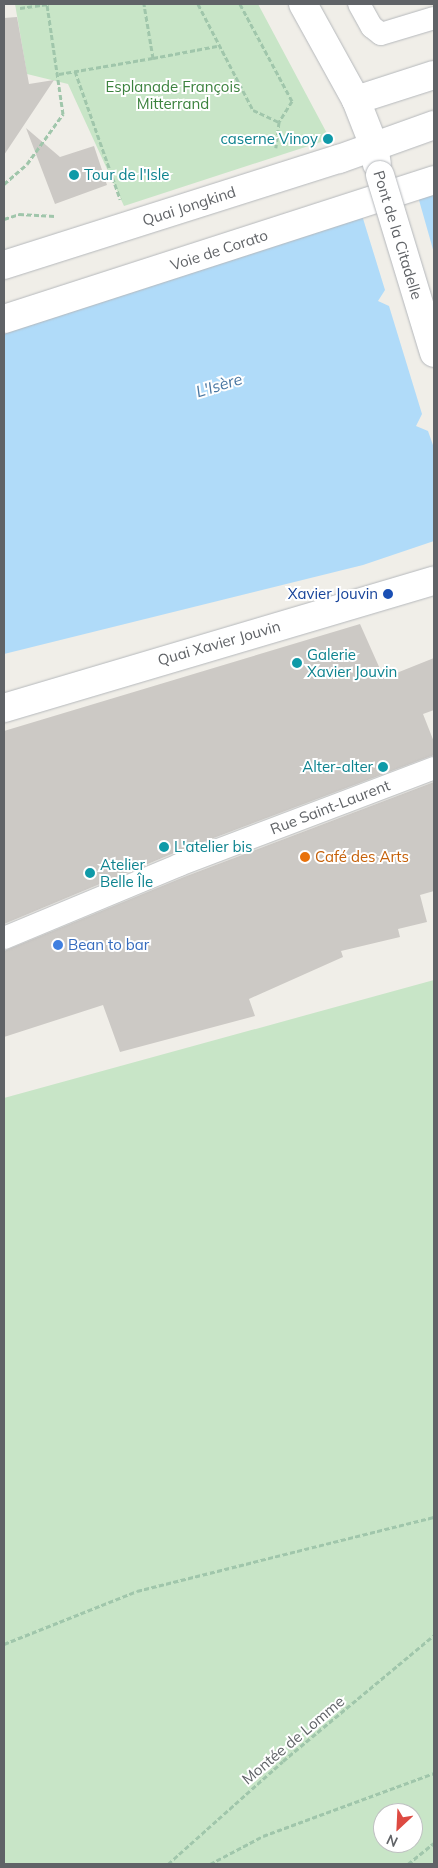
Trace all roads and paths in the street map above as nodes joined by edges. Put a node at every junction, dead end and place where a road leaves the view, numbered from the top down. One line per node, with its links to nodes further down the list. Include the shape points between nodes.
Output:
1 (48, 4): 7 (path); 12 (path)
2 (144, 4): 10 (path)
3 (198, 4): 9 (path)
4 (240, 4): 15 (path, via 292,101)
5 (303, 4): 14 (main road, Pont de la Citadelle)
6 (359, 4): 8 (street, via 372,27 382,34)
7 (20, 8)
8 (434, 18)
9 (217, 46): 10 (path); 15 (path, via 253,110)
10 (153, 58): 11 (path)
11 (75, 71): 12 (path); 21 (path)
12 (59, 74): 20 (path, via 64,114 27,164)
13 (434, 75): 14 (main road)
14 (356, 100): 17 (main road, Pont de la Citadelle)
15 (279, 122): 18 (path)
16 (434, 125): 17 (main road, Quai Jongkind)
17 (374, 146): 22 (main road, Quai Jongkind); 24 (main road, Pont de la Citadelle, bridge)
18 (276, 150)
19 (434, 180): 23 (main road, Voie de Corato)
20 (4, 184)
21 (122, 204)
22 (4, 265)
23 (4, 319)
24 (434, 353)
25 (434, 581): 26 (main road, Quai Xavier Jouvin)
26 (4, 708)
27 (434, 768): 28 (street, Rue Saint-Laurent, via 179,864)
28 (4, 938)
29 (434, 1517): 31 (path, via 137,1591)
30 (434, 1635): 34 (path, Montée de Lomme)
31 (4, 1644)
32 (434, 1773): 35 (path, via 263,1836)
33 (434, 1842): 36 (path)
34 (168, 1864)
35 (210, 1864)
36 (408, 1864)

